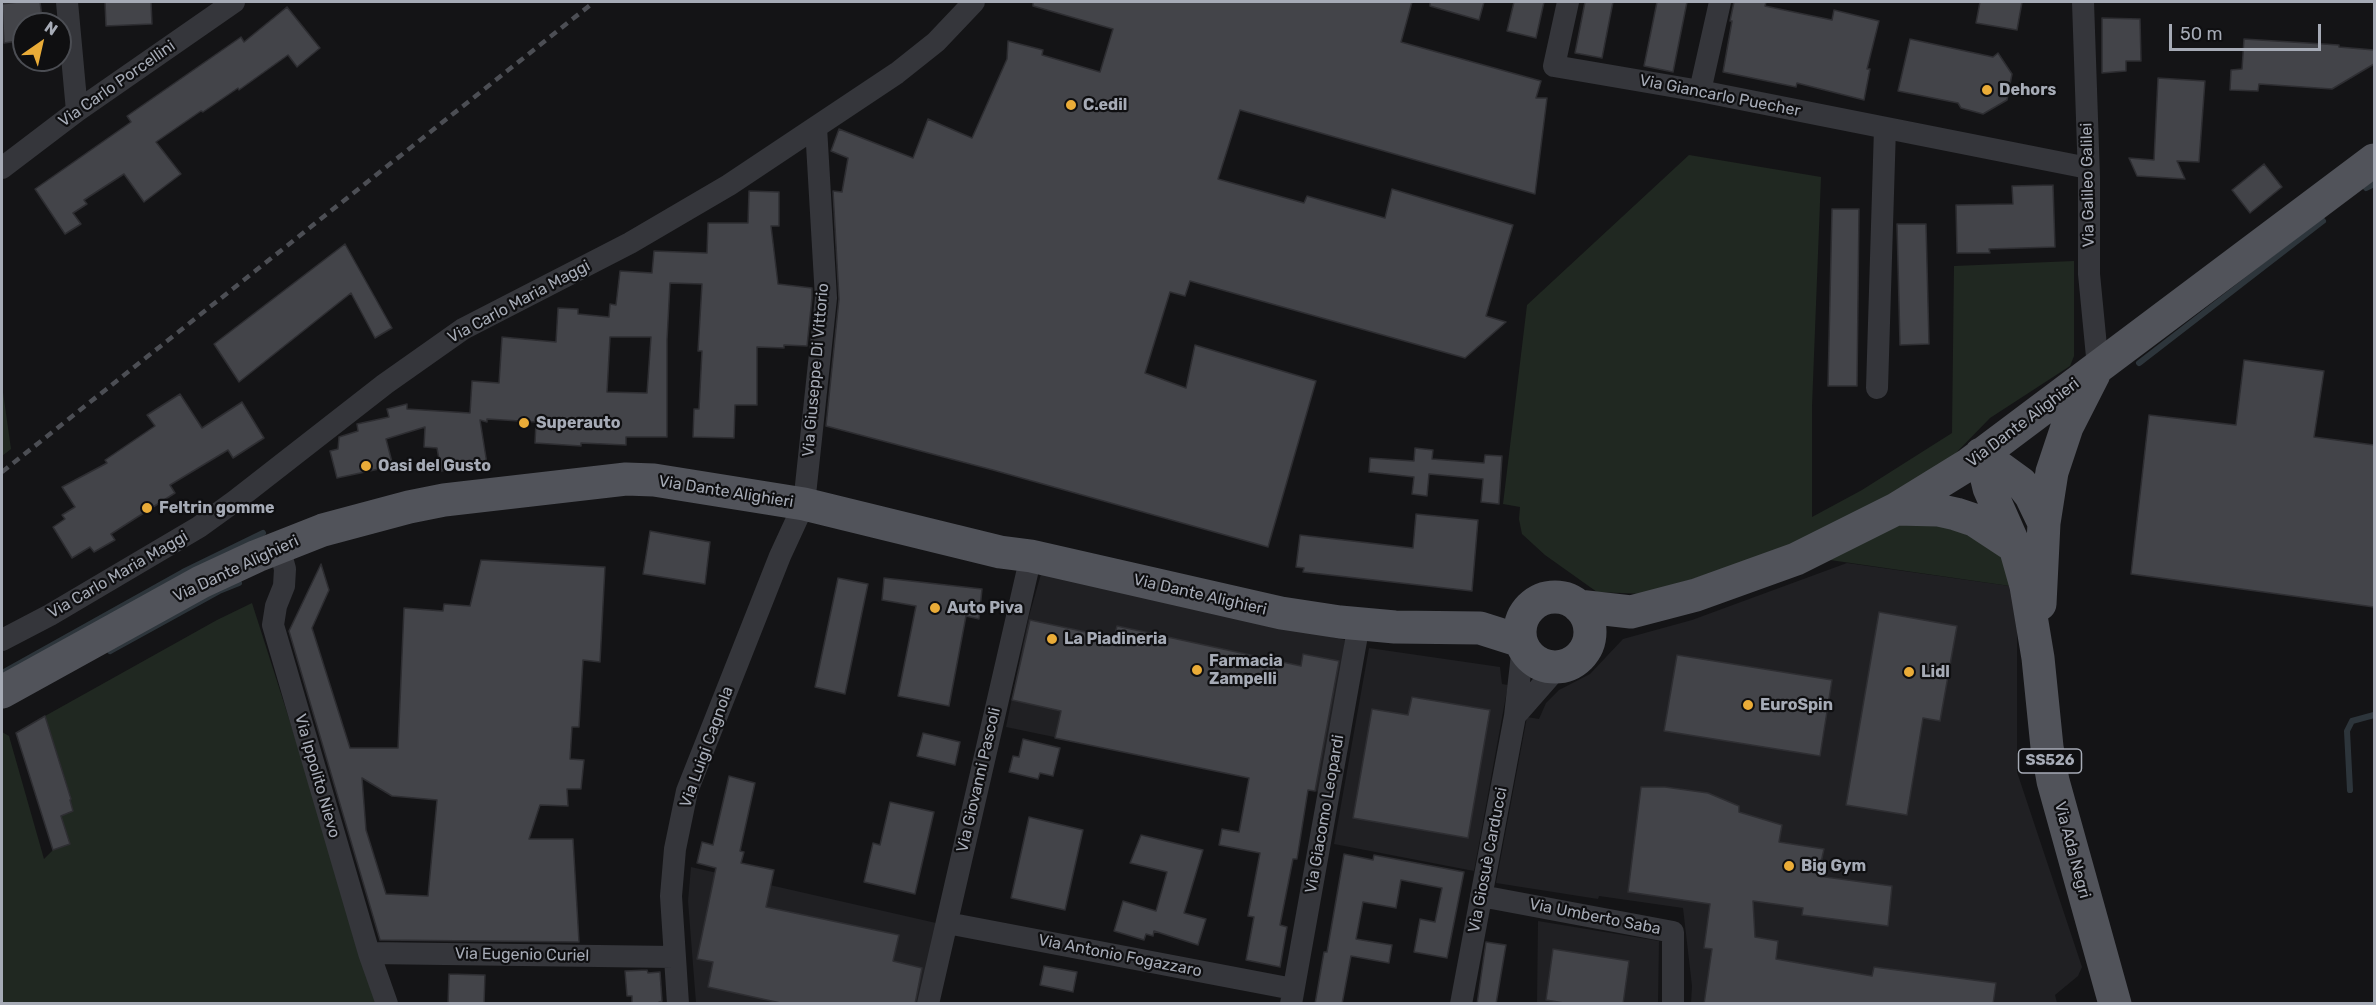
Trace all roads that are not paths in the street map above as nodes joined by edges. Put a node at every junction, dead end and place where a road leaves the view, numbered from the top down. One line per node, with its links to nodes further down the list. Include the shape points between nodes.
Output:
1 (67, 2): 8 (street)
2 (234, 2): 8 (street, Via Carlo Porcellini)
3 (974, 2): 9 (street, Via Carlo Maria Maggi, via 936,42 897,73)
4 (1568, 2): 7 (street, Via Giancarlo Puecher, via 1554,66)
5 (1720, 2): 7 (street)
6 (2083, 2): 13 (street, Via Galileo Galilei)
7 (1700, 91): 10 (street, Via Giancarlo Puecher)
8 (77, 111): 12 (street, Via Carlo Porcellini)
9 (816, 127): 17 (street, Via Giuseppe Di Vittorio, via 826,298); 27 (street, Via Carlo Maria Maggi, via 729,185 630,243 463,329 199,527)
10 (1885, 128): 13 (street, Via Giancarlo Puecher); 15 (street)
11 (2374, 160): 14 (main road, Via Dante Alighieri)
12 (2, 168)
13 (2088, 168): 14 (street, Via Galileo Galilei, via 2089,274)
14 (2098, 367): 16 (main road, Via Dante Alighieri); 19 (main road, Via Ada Negri / SS526, via 2063,439 2052,472)
15 (1877, 388)
16 (1981, 454): 18 (main road, Via Dante Alighieri); 19 (main road, Via Ada Negri / SS526, via 2021,483); 21 (main road, Via Ada Negri / SS526, via 1989,488)
17 (804, 504): 20 (main road, Via Dante Alighieri, via 654,480 600,480 409,507 323,530); 22 (main road, Via Dante Alighieri, via 1000,552); 36 (street, Via Luigi Cagnola, via 687,791 672,884)
18 (1896, 509): 21 (main road, via 1956,514 1974,520); 24 (main road, Via Dante Alighieri, via 1759,574)
19 (2044, 523): 29 (main road, Via Ada Negri / SS526)
20 (279, 547): 31 (main road, Via Dante Alighieri, via 201,582); 35 (street, Via Ippolito Nievo, via 285,569 284,586 273,625)
21 (2015, 547): 29 (main road, Via Ada Negri / SS526)
22 (1031, 556): 25 (main road, Via Dante Alighieri, via 1281,613); 34 (street, Via Giovanni Pascoli)
23 (1578, 606): 24 (main road, Via Dante Alighieri); 26 (main road, via 1568,600 1547,598 1534,604); 28 (main road, via 1590,627)
24 (1631, 612): 28 (main road, Via Dante Alighieri)
25 (1359, 624): 26 (main road, Via Dante Alighieri); 37 (street, Via Giacomo Leopardi)
26 (1523, 633): 30 (main road, via 1528,655 1536,662); 32 (street, Via Giosuè Carducci)
27 (2, 640)
28 (1588, 644): 30 (main road, via 1579,658)
29 (2038, 658): 43 (main road, Via Ada Negri / SS526, via 2053,781)
30 (1558, 667): 32 (street)
31 (2, 692)
32 (1515, 716): 33 (street, Via Giosuè Carducci)
33 (1481, 896): 41 (street, Via Giosuè Carducci); 42 (street, Via Umberto Saba, via 1673,932)
34 (947, 923): 37 (street, Via Antonio Fogazzaro); 40 (street, Via Giovanni Pascoli)
35 (369, 953): 36 (street, Via Eugenio Curiel); 38 (street, Via Ippolito Nievo)
36 (674, 957): 39 (street, Via Luigi Cagnola)
37 (1292, 996)
38 (387, 1004)
39 (678, 1004)
40 (928, 1004)
41 (1461, 1004)
42 (1673, 1004)
43 (2115, 1004)

